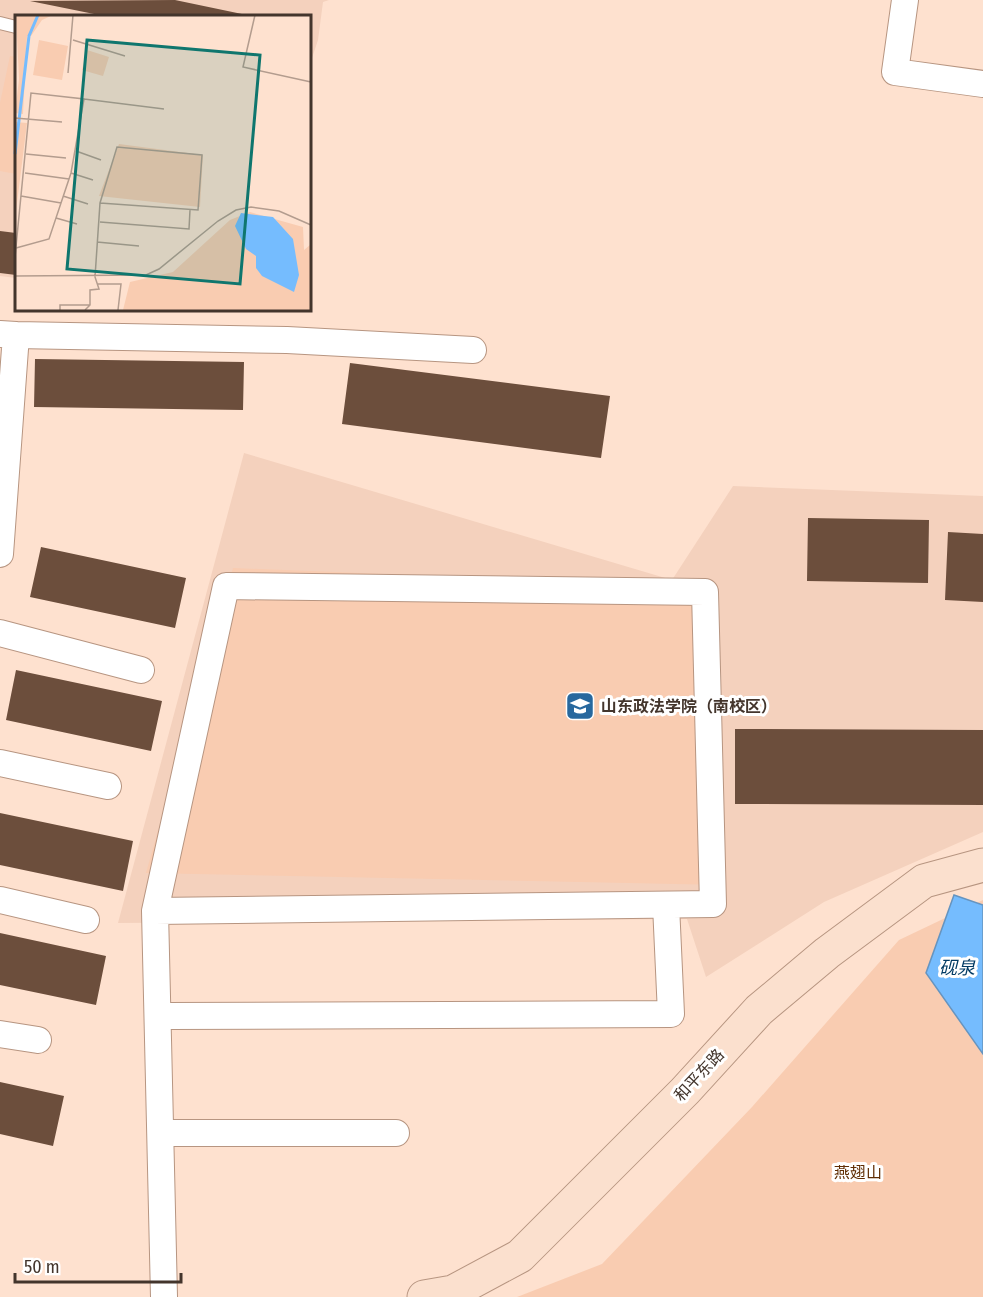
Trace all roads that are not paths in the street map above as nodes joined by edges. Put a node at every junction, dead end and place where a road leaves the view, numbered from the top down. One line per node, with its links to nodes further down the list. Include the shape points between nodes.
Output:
1 (905, 0): 4 (street, via 895,72)
2 (0, 23): 3 (lane)
3 (15, 27)
4 (983, 84)
5 (8, 334): 6 (street, via 287,340); 7 (street)
6 (473, 350)
7 (0, 555)
8 (0, 633): 9 (street)
9 (141, 670)
10 (0, 763): 11 (street)
11 (108, 786)
12 (983, 865): 23 (main road, 和平东路, via 924,881 827,953 759,1010 685,1091 520,1256 453,1292)
13 (0, 900): 16 (street)
14 (666, 905): 15 (street); 15 (street, via 712,904 705,592 226,586); 17 (street, via 671,1014)
15 (155, 911): 20 (street)
16 (86, 920)
17 (167, 1016)
18 (0, 1034): 19 (street)
19 (38, 1040)
20 (160, 1133): 21 (street); 22 (street)
21 (396, 1133)
22 (164, 1297)
23 (424, 1297)

